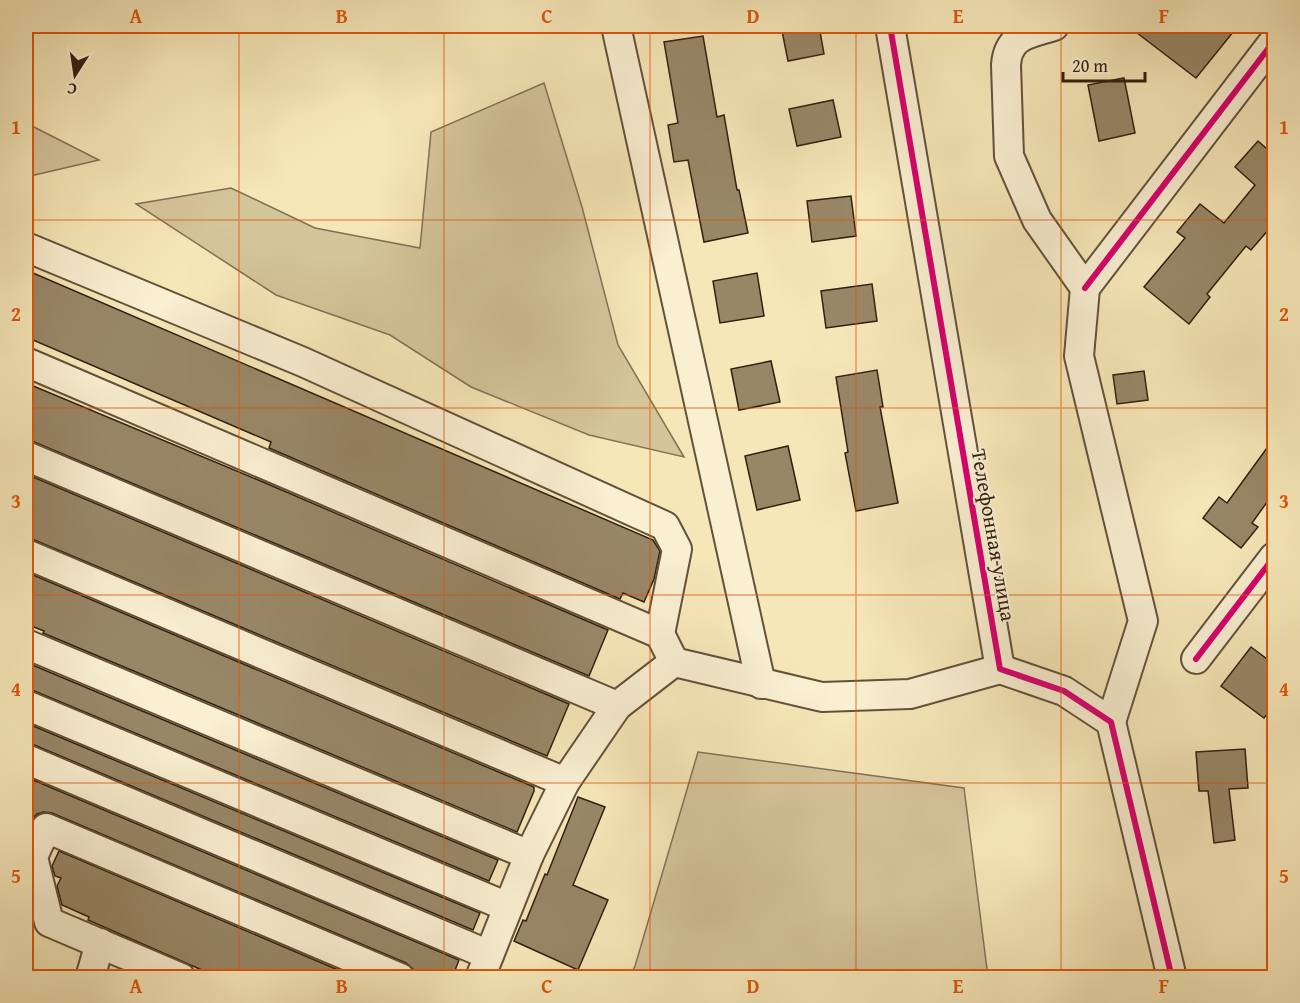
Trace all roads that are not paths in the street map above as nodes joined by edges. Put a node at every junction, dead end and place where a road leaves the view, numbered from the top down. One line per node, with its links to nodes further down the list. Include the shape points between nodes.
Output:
1 (616, 26): 16 (street)
2 (890, 26): 15 (street, Телефонная улица)
3 (1054, 26): 6 (street, via 1025,35 1012,43 1007,52 1009,156 1037,220)
4 (1275, 41): 6 (street)
5 (26, 247): 11 (street, via 303,362 665,526 676,549)
6 (1085, 288): 19 (street, via 1079,356 1143,621)
7 (26, 362): 11 (street)
8 (26, 456): 18 (street)
9 (26, 554): 21 (street)
10 (1275, 557): 13 (street)
11 (660, 634): 14 (street)
12 (26, 644): 22 (street)
13 (1196, 658)
14 (674, 662): 16 (street); 18 (street)
15 (1000, 669): 16 (street, via 910,694 822,697); 19 (street, via 1064,691)
16 (760, 684)
17 (26, 705): 23 (street)
18 (617, 706): 21 (street)
19 (1111, 722): 29 (street)
20 (26, 759): 25 (street)
21 (565, 782): 22 (street)
22 (529, 855): 23 (street)
23 (508, 907): 25 (street)
24 (100, 943): 26 (street); 27 (street); 28 (street, via 49,922 33,857 46,828)
25 (484, 966)
26 (90, 978)
27 (181, 978)
28 (400, 978)
29 (1172, 978)

